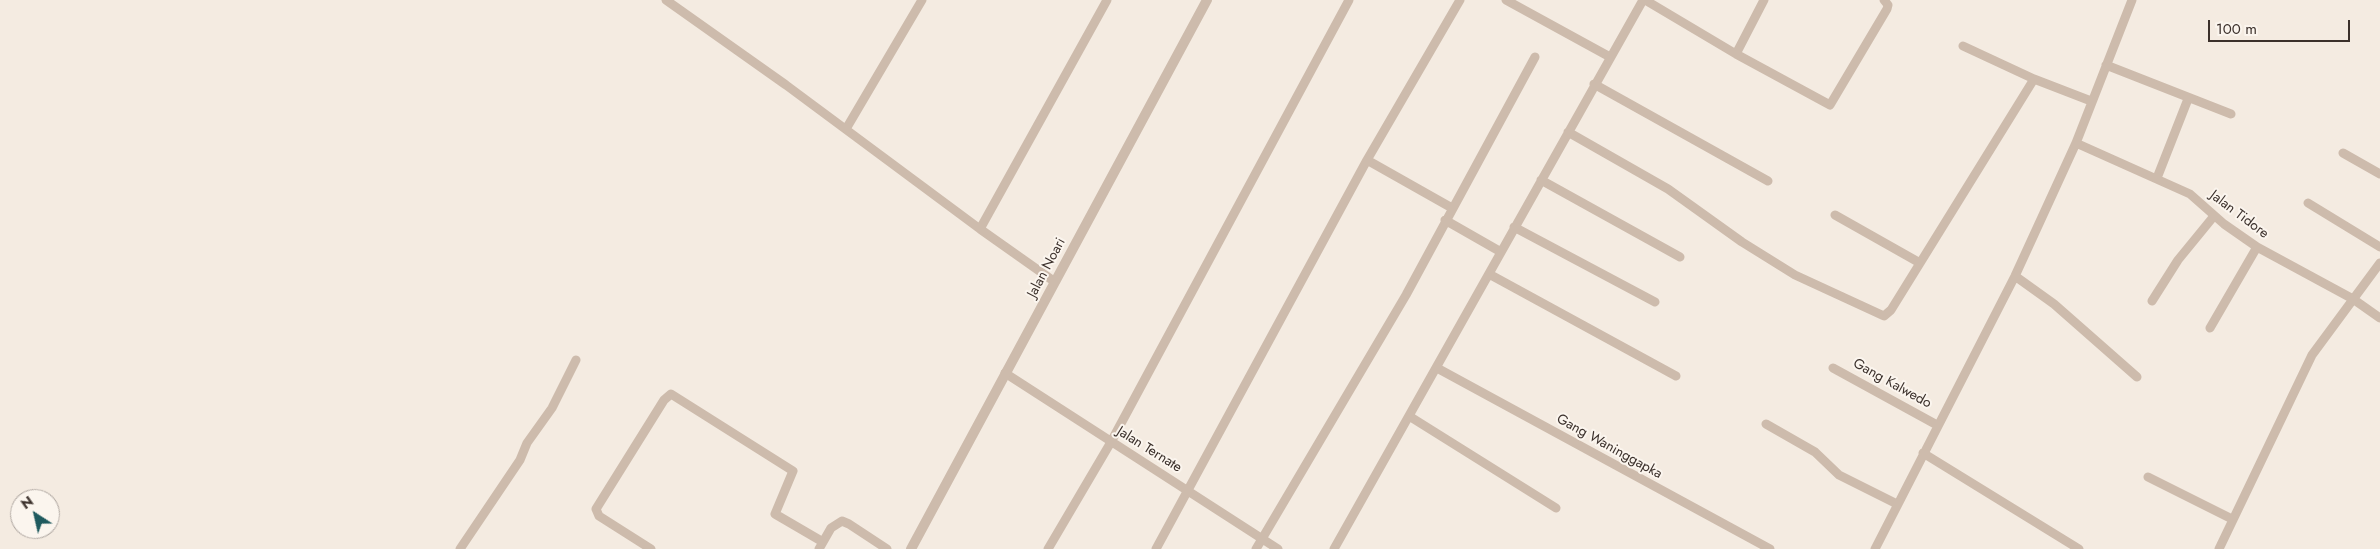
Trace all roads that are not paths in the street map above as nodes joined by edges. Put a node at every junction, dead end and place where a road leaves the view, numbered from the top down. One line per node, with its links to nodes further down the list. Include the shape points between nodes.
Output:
1 (666, 0): 22 (street)
2 (922, 0): 22 (street)
3 (1107, 0): 37 (street)
4 (1207, 0): 46 (street, Jalan Noari)
5 (1349, 0): 61 (street)
6 (1460, 0): 26 (street)
7 (1506, 0): 14 (street)
8 (1644, 0): 13 (street); 14 (street)
9 (1764, 0): 13 (street)
10 (1884, 0): 13 (street, via 1887,9 1832,104)
11 (2132, 0): 16 (street)
12 (1963, 46): 17 (street)
13 (1736, 54)
14 (1610, 57): 18 (street)
15 (1535, 58): 32 (street)
16 (2106, 65): 19 (street); 20 (street)
17 (2034, 79): 20 (street); 43 (street)
18 (1594, 84): 23 (street); 30 (street)
19 (2188, 99): 21 (street); 28 (street)
20 (2092, 101): 24 (street)
21 (2231, 114)
22 (846, 129): 37 (street)
23 (1568, 132): 29 (street); 43 (street, via 1668,189 1742,242 1795,274 1878,314 1884,316 1892,310)
24 (2076, 143): 28 (street, Jalan Tidore); 45 (street)
25 (2343, 153): 27 (street)
26 (1367, 160): 32 (street); 64 (street)
27 (2380, 174)
28 (2157, 178): 34 (street, Jalan Tidore, via 2190,194)
29 (1541, 180): 36 (street); 41 (street)
30 (1768, 181)
31 (2308, 203): 39 (street)
32 (1452, 208): 35 (street)
33 (1835, 215): 43 (street)
34 (2214, 216): 38 (street, Jalan Tidore); 48 (street, via 2178,260)
35 (1445, 220): 40 (street); 68 (street, via 1362,372)
36 (1514, 227): 40 (street); 49 (street)
37 (980, 229): 46 (street)
38 (2257, 247): 47 (street, Jalan Tidore); 51 (street)
39 (2380, 247)
40 (1500, 252): 44 (street)
41 (1680, 257)
42 (2380, 262): 47 (street)
43 (1920, 263)
44 (1489, 274): 53 (street); 56 (street)
45 (2015, 276): 57 (street, via 2054,304); 60 (street)
46 (1055, 282): 55 (street, Jalan Noari)
47 (2354, 299): 50 (street, Jalan Tidore); 67 (street, via 2312,355)
48 (2152, 301)
49 (1654, 302)
50 (2380, 318)
51 (2210, 328)
52 (576, 360): 70 (street, via 552,408)
53 (1437, 368): 58 (street); 79 (street, Gang Waninggapka)
54 (1834, 368): 60 (street, Gang Kalwedo)
55 (1005, 374): 61 (street, Jalan Ternate); 73 (street, Jalan Noari)
56 (1676, 376)
57 (2137, 377)
58 (1410, 416): 66 (street); 78 (street)
59 (1766, 424): 65 (street, via 1815,452 1839,475)
60 (1937, 425): 62 (street)
61 (1111, 442): 64 (street, Jalan Ternate); 74 (street)
62 (1923, 453): 65 (street); 81 (street)
63 (2148, 477): 67 (street)
64 (1189, 491): 68 (street, Jalan Ternate); 75 (street)
65 (1897, 504): 80 (street)
66 (1556, 508)
67 (2232, 519): 82 (street)
68 (1262, 538): 76 (street); 77 (street, Jalan Ternate)
69 (821, 546): 71 (street, via 775,514 793,471 671,394 664,400 596,509 599,516); 72 (street, via 836,523 842,521)
70 (460, 549)
71 (651, 549)
72 (887, 549)
73 (910, 549)
74 (1048, 549)
75 (1156, 549)
76 (1256, 549)
77 (1278, 549)
78 (1334, 549)
79 (1770, 549)
80 (1875, 549)
81 (2079, 549)
82 (2219, 549)

